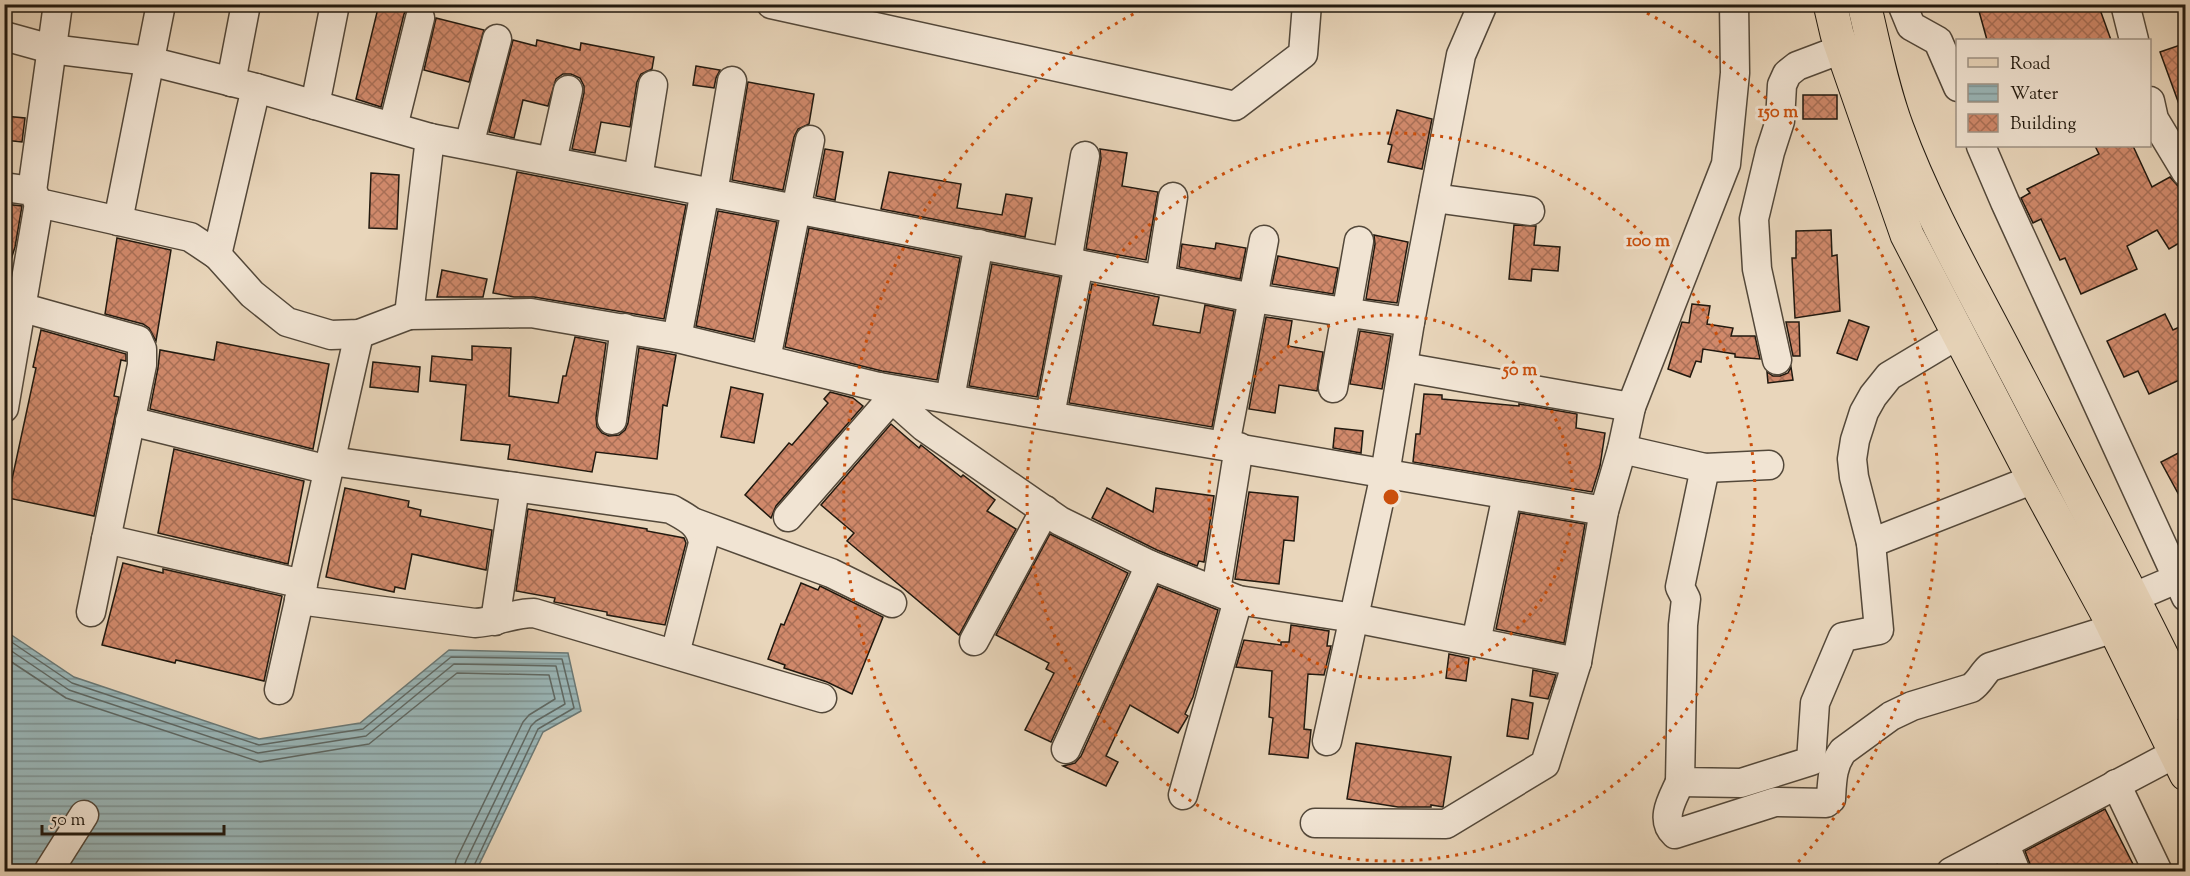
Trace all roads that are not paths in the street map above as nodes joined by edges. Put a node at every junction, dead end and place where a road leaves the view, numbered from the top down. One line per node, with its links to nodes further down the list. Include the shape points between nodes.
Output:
1 (58, 4): 17 (street)
2 (161, 4): 19 (street)
3 (246, 4): 22 (street)
4 (335, 4): 25 (street)
5 (771, 4): 6 (street, via 1235,106 1303,54)
6 (1307, 4)
7 (1483, 4): 39 (street, via 1461,55)
8 (1734, 4): 64 (street, via 1735,72 1726,164)
9 (1830, 4): 18 (main road)
10 (1864, 4): 90 (main road, via 1897,127)
11 (1902, 4): 21 (street, via 1911,26 1938,41)
12 (2126, 4): 16 (street)
13 (420, 18): 27 (street)
14 (4, 36): 17 (street)
15 (497, 39): 30 (street)
16 (2134, 39)
17 (51, 49): 19 (street); 37 (street)
18 (1842, 49): 56 (main road, via 1907,235); 59 (street, via 1797,66 1782,85 1780,121 1754,219 1757,269)
19 (149, 61): 22 (street); 42 (street)
20 (732, 81): 36 (street)
21 (1956, 82)
22 (243, 85): 25 (street); 46 (street)
23 (653, 86): 35 (street)
24 (568, 90): 33 (street)
25 (315, 105): 27 (street)
26 (2151, 105): 34 (street, via 2154,118)
27 (393, 127): 28 (street)
28 (430, 138): 30 (street); 52 (street)
29 (810, 140): 40 (street)
30 (469, 145): 33 (street)
31 (1982, 147): 85 (street)
32 (1085, 156): 47 (street)
33 (552, 161): 35 (street)
34 (2186, 172)
35 (638, 178): 36 (street)
36 (709, 192): 40 (street); 57 (street)
37 (25, 194): 42 (street); 50 (street)
38 (1173, 197): 48 (street)
39 (1434, 198): 41 (street); 53 (street)
40 (796, 209): 45 (street); 58 (street)
41 (1530, 211)
42 (118, 221): 46 (street, via 190,237)
43 (1264, 240): 49 (street)
44 (1359, 241): 51 (street)
45 (980, 244): 47 (street); 63 (street)
46 (217, 255): 55 (street, via 252,294 287,322 331,335)
47 (1073, 263): 48 (street); 66 (street)
48 (1160, 280): 49 (street)
49 (1253, 298): 51 (street); 69 (street)
50 (20, 307): 65 (street); 68 (street, via 138,340 142,365)
51 (1346, 314): 53 (street); 61 (street)
52 (409, 315): 54 (street, via 531,314); 55 (street)
53 (1410, 322): 60 (street)
54 (626, 328): 57 (street); 67 (street)
55 (359, 334): 71 (street)
56 (1959, 334): 75 (main road); 83 (street, via 1889,376 1863,412 1852,459)
57 (676, 338): 58 (street)
58 (766, 359): 62 (street)
59 (1777, 360)
60 (1403, 367): 64 (street); 74 (street)
61 (1333, 388)
62 (886, 392): 63 (street); 78 (street, via 924,427); 80 (street)
63 (950, 398): 66 (street)
64 (1631, 407): 70 (street)
65 (4, 408)
66 (1050, 415): 69 (street)
67 (612, 420)
68 (130, 421): 71 (street); 82 (street)
69 (1232, 446): 74 (street); 87 (street)
70 (1622, 450): 73 (street); 79 (street)
71 (330, 465): 76 (street); 86 (street)
72 (1769, 465): 73 (street)
73 (1705, 468): 103 (street, via 1680,587 1686,599)
74 (1385, 474): 77 (street); 91 (street)
75 (2034, 479): 83 (street); 90 (main road)
76 (515, 487): 81 (street, via 671,509); 92 (street)
77 (1507, 495): 79 (street); 94 (street)
78 (1045, 510): 84 (street); 93 (street)
79 (1604, 511): 96 (street)
80 (788, 517)
81 (695, 523): 88 (street, via 831,573); 95 (street, via 703,543)
82 (106, 540): 86 (street); 89 (street)
83 (1871, 543): 103 (street, via 1879,630 1843,637 1815,703 1811,761 1741,783)
84 (1150, 565): 87 (street); 101 (street)
85 (2183, 584): 90 (street)
86 (301, 592): 92 (street, via 475,623); 97 (street)
87 (1227, 596): 91 (street); 105 (street)
88 (892, 603)
89 (91, 612)
90 (2118, 612): 99 (main road); 102 (main road); 103 (street, via 1990,668 1971,688 1891,716 1839,756 1831,799 1826,803 1775,802 1675,834 1670,830 1667,812)
91 (1354, 618): 94 (street); 100 (street)
92 (495, 621): 95 (street, via 534,613)
93 (974, 641)
94 (1476, 642): 96 (street)
95 (675, 654): 98 (street)
96 (1577, 662): 107 (street, via 1545,764 1446,824)
97 (279, 690)
98 (822, 698)
99 (2186, 705)
100 (1327, 741)
101 (1066, 748)
102 (2181, 764): 104 (street)
103 (1680, 782)
104 (2116, 784): 108 (street); 112 (street)
105 (1183, 795)
106 (84, 815): 109 (street)
107 (1315, 823)
108 (2004, 845): 110 (street); 111 (street)
109 (48, 872)
110 (1951, 872)
111 (2016, 872)
112 (2158, 872)

